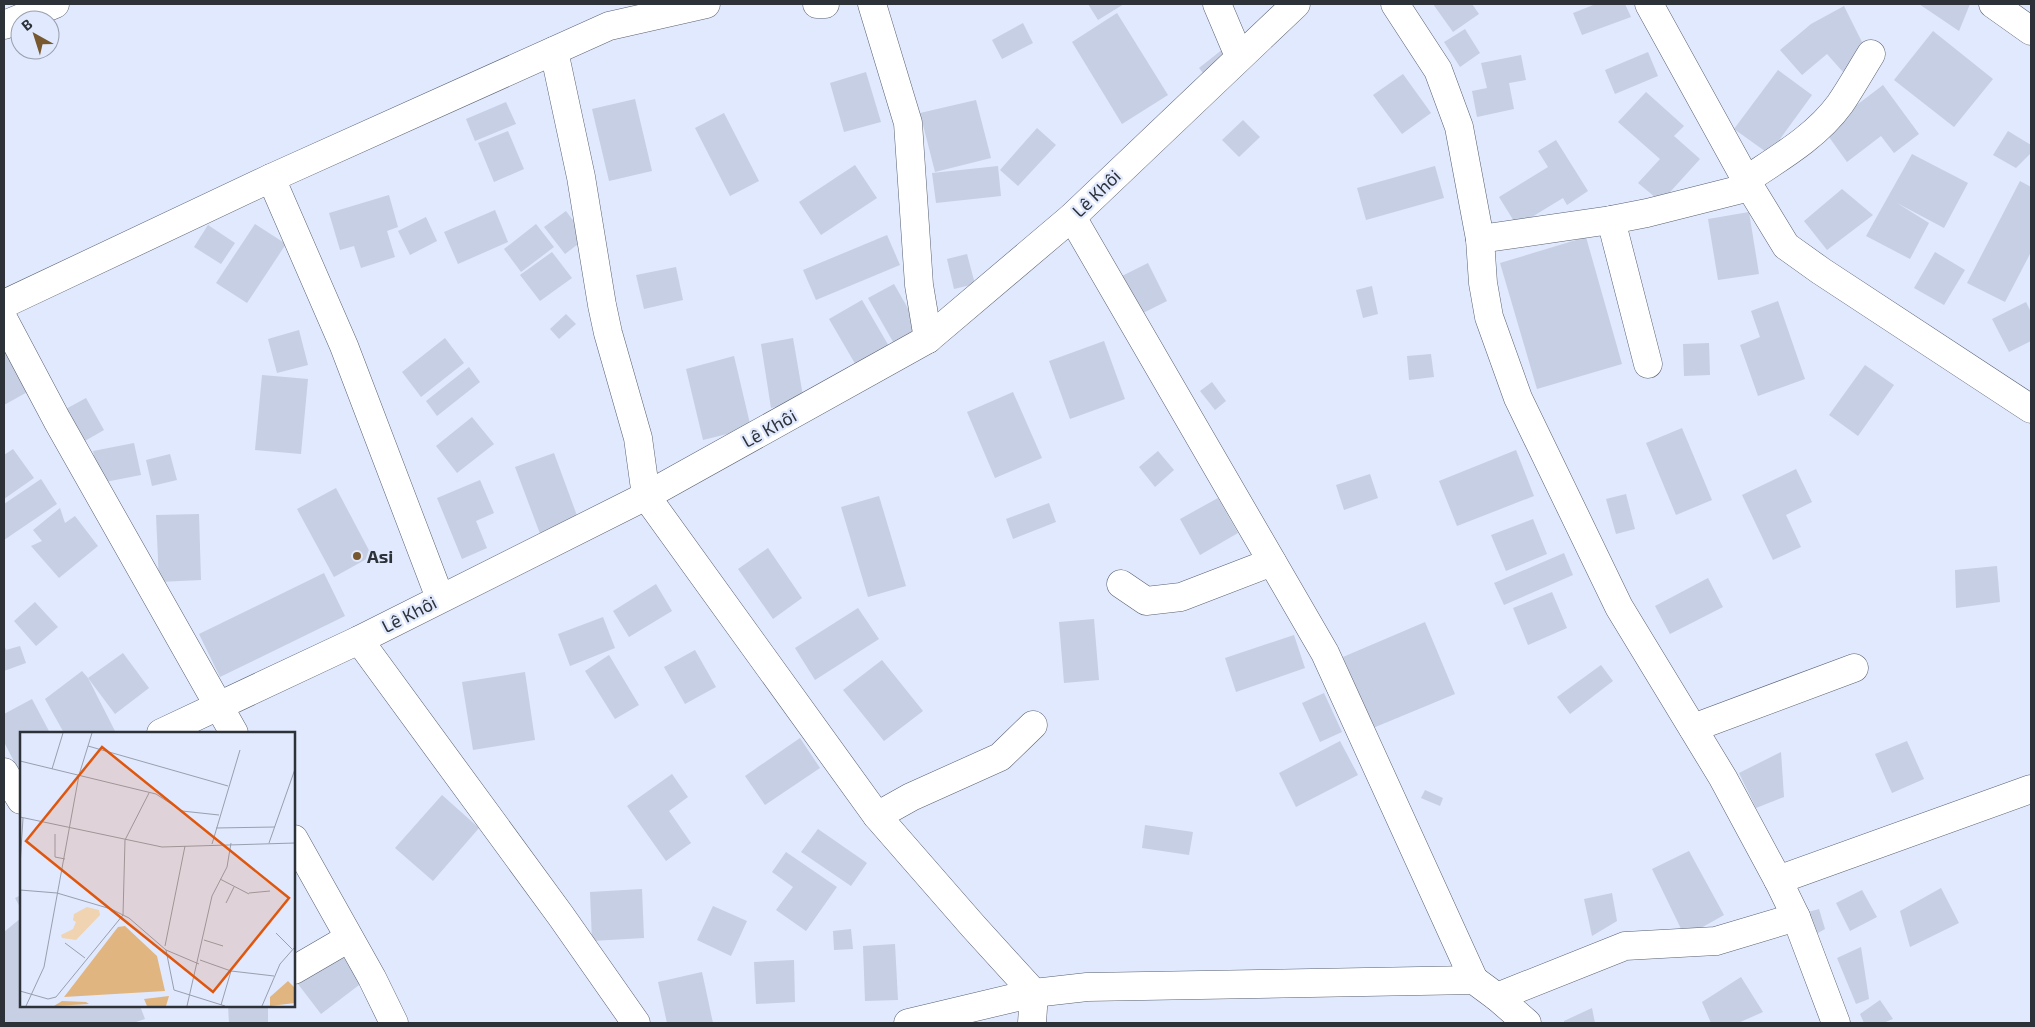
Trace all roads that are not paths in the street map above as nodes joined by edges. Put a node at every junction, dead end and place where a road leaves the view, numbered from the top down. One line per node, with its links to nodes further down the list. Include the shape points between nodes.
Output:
1 (55, 4): 11 (street)
2 (706, 4): 13 (street, via 609,26)
3 (817, 4): 4 (street)
4 (825, 4)
5 (872, 4): 23 (street, via 908,123 919,285)
6 (1216, 4): 15 (street)
7 (1296, 4): 15 (street, Lê Khôi)
8 (1395, 4): 20 (street, via 1438,70 1459,127)
9 (1649, 4): 17 (street)
10 (1993, 4): 12 (street)
11 (4, 25)
12 (2031, 31)
13 (554, 50): 16 (street); 26 (street, via 602,305 638,438)
14 (1871, 54): 17 (street, via 1839,105 1822,124)
15 (1239, 56): 18 (street, Lê Khôi)
16 (271, 178): 21 (street); 29 (street, via 344,346)
17 (1748, 184): 19 (street); 25 (street, via 1786,246)
18 (1072, 217): 23 (street, Lê Khôi); 27 (street)
19 (1611, 220): 20 (street); 24 (street)
20 (1480, 239): 34 (street, via 1488,317 1518,398 1619,607)
21 (4, 304)
22 (4, 320): 32 (street)
23 (928, 339): 26 (street, Lê Khôi)
24 (1648, 364)
25 (2031, 409)
26 (646, 496): 29 (street, Lê Khôi); 42 (street)
27 (1272, 562): 28 (street, via 1181,597 1146,601); 48 (street, via 1325,653)
28 (1121, 584)
29 (440, 598): 30 (street, Lê Khôi)
30 (359, 640): 32 (street, Lê Khôi); 52 (street)
31 (1854, 668): 34 (street)
32 (218, 705): 35 (street, Lê Khôi); 36 (street)
33 (1033, 725): 42 (street, via 1000,757)
34 (1693, 728): 44 (street)
35 (163, 732)
36 (233, 732)
37 (4, 772): 39 (street)
38 (2031, 789): 44 (street)
39 (20, 799)
40 (20, 802): 41 (street)
41 (4, 812)
42 (877, 816): 49 (street)
43 (295, 841): 46 (street)
44 (1778, 880): 45 (street)
45 (1796, 917): 50 (street, via 1716,941 1625,946); 56 (street)
46 (349, 938): 47 (street); 51 (street)
47 (295, 969)
48 (1474, 980): 49 (street, via 1087,987); 50 (street)
49 (1034, 993): 53 (street); 54 (street)
50 (1497, 997): 55 (street)
51 (394, 1023)
52 (636, 1023)
53 (908, 1023)
54 (1032, 1023)
55 (1527, 1023)
56 (1836, 1023)

